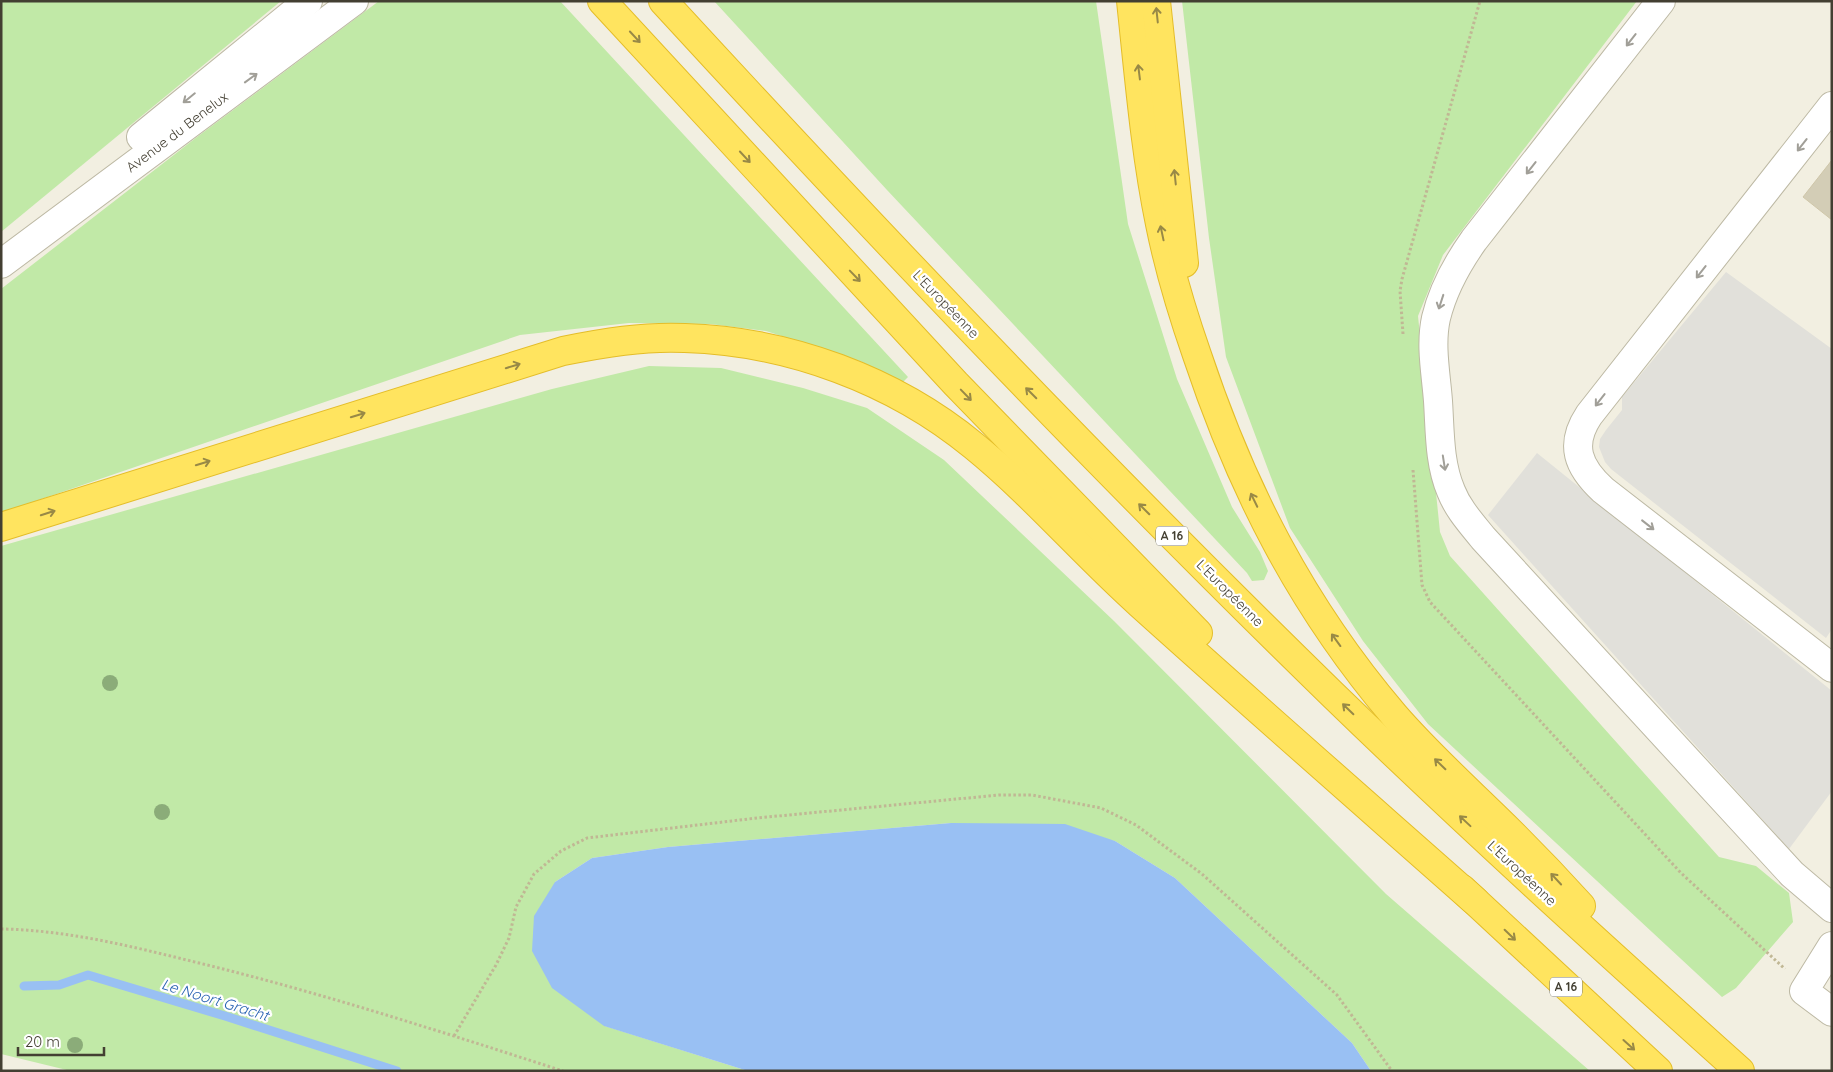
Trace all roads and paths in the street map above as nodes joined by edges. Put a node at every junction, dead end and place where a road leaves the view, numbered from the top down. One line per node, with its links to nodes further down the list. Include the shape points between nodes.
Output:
1 (308, 1): 9 (street, Avenue du Benelux, one-way to 9, via 86,181)
2 (354, 1): 10 (street, Avenue du Benelux, one-way to 2)
3 (602, 1): 14 (highway, A 16, one-way to 14, via 840,261 1034,466 1250,685)
4 (663, 1): 20 (highway, L'Européenne / A 16, one-way to 4, via 1448,805 1145,510 888,243)
5 (1131, 1): 11 (highway, one-way to 5, via 1178,296 1160,224)
6 (1156, 1): 11 (highway, one-way to 6, via 1184,265)
7 (1661, 1): 15 (street, one-way to 15, via 1474,240 1446,286 1433,335 1443,462 1451,491 1478,532 1792,874)
8 (1832, 106): 13 (street, one-way to 13, via 1588,415 1580,431 1577,448 1583,466 1603,490)
9 (1, 245)
10 (1, 264)
11 (1205, 380): 20 (highway, one-way to 11, via 1534,855 1424,748 1360,673 1315,609 1269,532)
12 (1, 527): 14 (highway, one-way to 14, via 563,351 612,342 684,338 732,341 777,350 833,367 888,391 931,415 970,443 1140,604)
13 (1832, 668)
14 (1474, 901): 23 (highway, A 16, one-way to 23)
15 (1832, 908)
16 (1, 929): 19 (path, via 74,936 151,951 322,995)
17 (1832, 946): 18 (street, via 1804,991)
18 (1832, 1012)
19 (454, 1036): 21 (path); 22 (path, via 496,965 509,938 516,907 534,874 562,851 587,838 757,818 999,795 1032,795 1110,812 1136,825 1202,874 1337,995)
20 (1708, 1042): 24 (highway, L'Européenne / A 16)
21 (563, 1071)
22 (1392, 1071)
23 (1658, 1071)
24 (1740, 1071)

